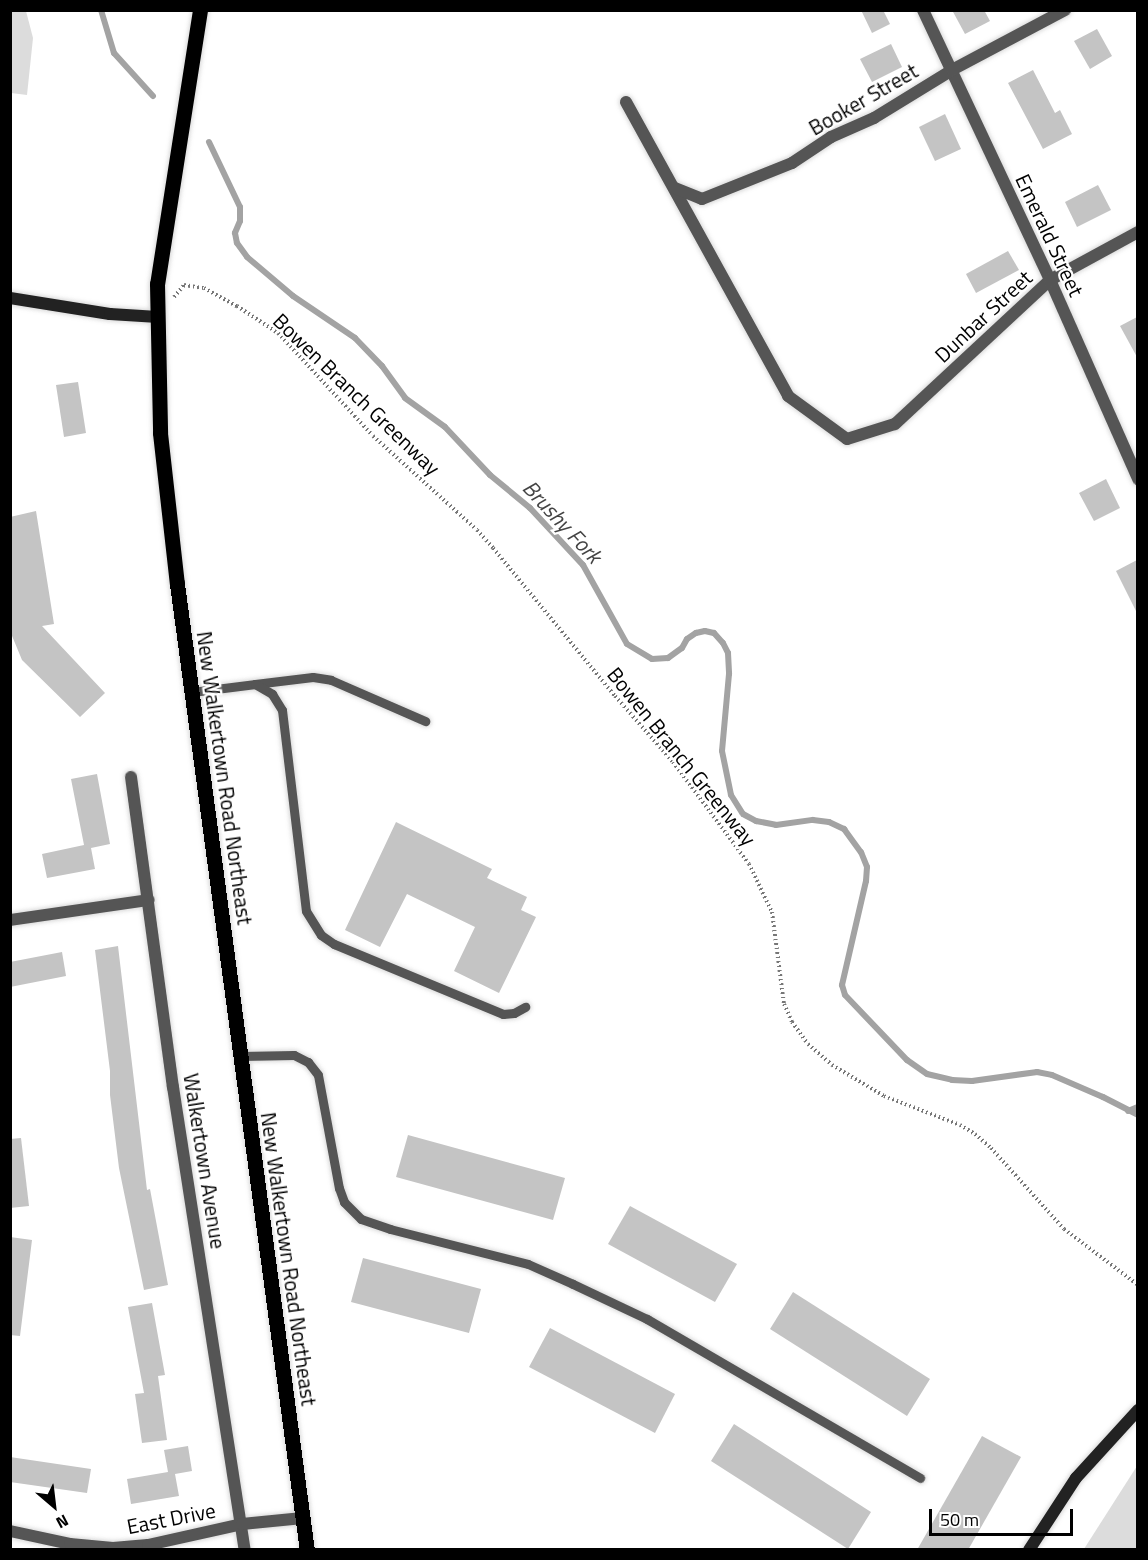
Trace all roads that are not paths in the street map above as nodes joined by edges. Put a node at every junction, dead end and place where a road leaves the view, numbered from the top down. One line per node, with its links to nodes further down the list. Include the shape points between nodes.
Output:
1 (200, 10): 10 (main road, New Walkertown Road Northeast, via 157,284)
2 (924, 10): 4 (street, Emerald Street)
3 (1065, 10): 4 (street, Booker Street)
4 (952, 70): 6 (street, Booker Street, via 792,163 702,199); 8 (street, Emerald Street)
5 (626, 102): 6 (street)
6 (675, 188): 8 (street, Dunbar Street, via 788,396 848,439 895,424)
7 (1137, 232): 8 (street, Dunbar Street)
8 (1050, 280): 11 (street, Emerald Street)
9 (10, 298): 10 (street, via 110,314)
10 (158, 316): 13 (main road, New Walkertown Road Northeast, via 163,477)
11 (1137, 479)
12 (255, 684): 13 (lane); 14 (lane, via 313,677 331,680); 18 (lane, via 272,694 282,710 306,911 321,935 334,944 503,1014)
13 (192, 692): 19 (main road, New Walkertown Road Northeast)
14 (425, 721)
15 (131, 777): 16 (street, Walkertown Avenue)
16 (149, 900): 17 (street); 23 (street, Walkertown Avenue, via 173,1087)
17 (10, 920)
18 (525, 1007)
19 (241, 1056): 21 (lane, via 294,1055 308,1062 318,1075 339,1188 344,1202 361,1219 528,1264 573,1284 647,1319); 22 (main road, New Walkertown Road Northeast)
20 (1137, 1410): 27 (street, via 1076,1478)
21 (920, 1478)
22 (303, 1518): 23 (street, East Drive); 26 (main road, New Walkertown Road Northeast)
23 (242, 1524): 24 (street, East Drive, via 148,1545 113,1548 70,1544); 25 (street, Walkertown Avenue)
24 (10, 1531)
25 (245, 1550)
26 (308, 1550)
27 (1029, 1550)

